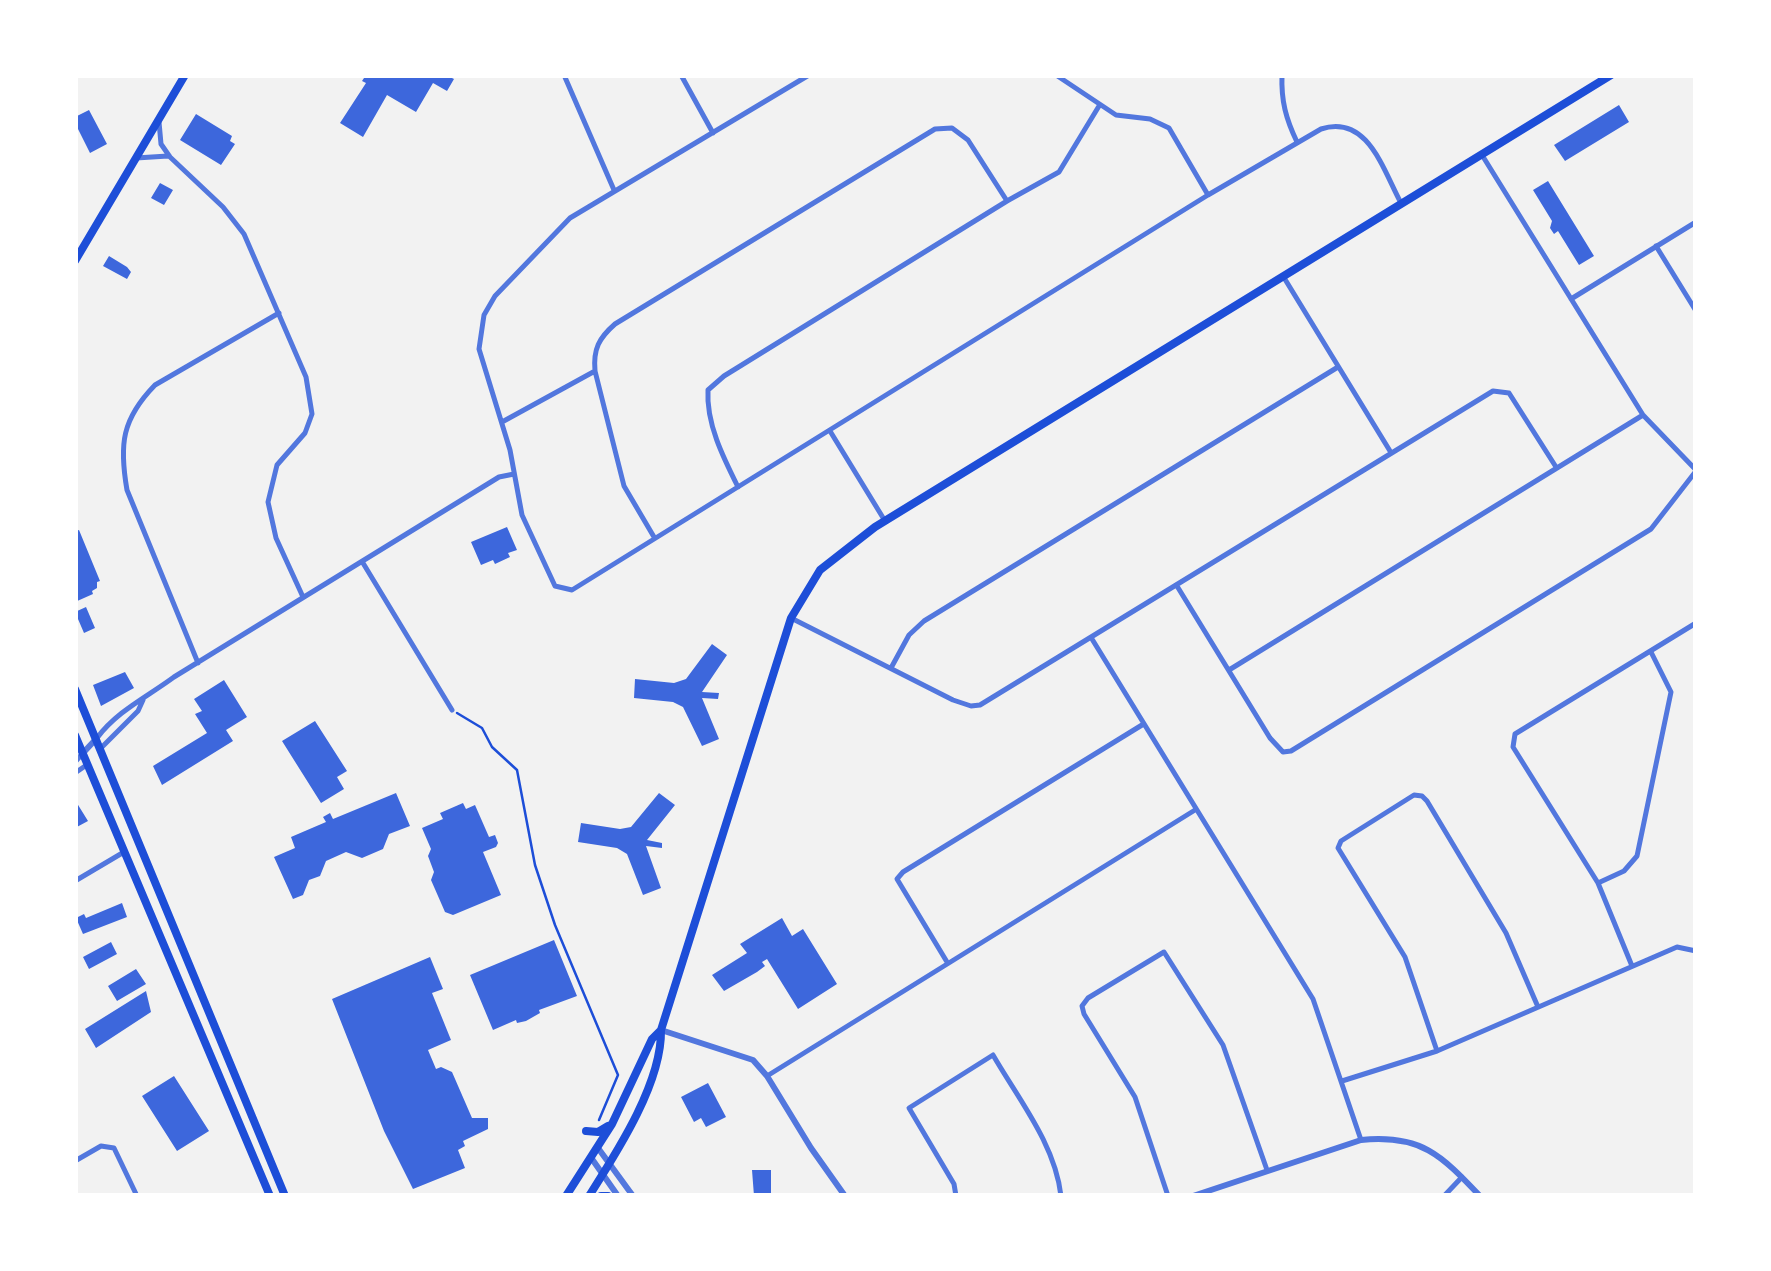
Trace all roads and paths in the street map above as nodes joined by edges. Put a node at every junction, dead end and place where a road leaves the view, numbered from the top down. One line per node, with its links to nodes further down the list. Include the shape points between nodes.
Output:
1 (185, 75): 9 (main road)
2 (564, 75): 15 (street)
3 (681, 75): 10 (street)
4 (809, 75): 10 (street)
5 (1056, 75): 8 (street)
6 (1282, 75): 11 (street, via 1281,99)
7 (1610, 75): 12 (main road)
8 (1099, 106): 16 (street, via 1169,128); 17 (street, via 1059,172)
9 (159, 119): 13 (street, via 161,144); 14 (main road)
10 (713, 134): 15 (street)
11 (1297, 142): 16 (street); 18 (street, via 1332,125 1351,126 1366,138)
12 (1481, 154): 18 (main road); 23 (street)
13 (170, 156): 14 (street); 25 (street, via 244,234)
14 (136, 158): 21 (main road)
15 (614, 190): 29 (street, via 562,224 484,315 479,348)
16 (1208, 195): 30 (street)
17 (1007, 201): 27 (street, via 968,140 952,128 934,129 615,324 601,336); 35 (street, via 708,390 720,449)
18 (1402, 203): 22 (main road)
19 (1696, 222): 20 (street)
20 (1656, 246): 23 (street); 24 (street)
21 (75, 261)
22 (1283, 276): 26 (street); 36 (main road)
23 (1571, 299): 28 (street)
24 (1696, 310)
25 (279, 313): 40 (street, via 306,377 312,414 277,465 268,502 276,538); 45 (street, via 156,386 124,432 127,490)
26 (1338, 367): 31 (street); 46 (street, via 924,621 908,634)
27 (594, 371): 29 (street); 37 (street, via 624,486)
28 (1643, 416): 32 (street); 33 (street)
29 (502, 422): 34 (street)
30 (830, 431): 35 (street); 36 (street)
31 (1390, 451): 32 (street, via 1502,390); 39 (street)
32 (1556, 468): 47 (street)
33 (1696, 470): 47 (street, via 1651,529 1302,747 1276,747)
34 (514, 474): 37 (street, via 522,515 555,586 572,590); 38 (street)
35 (738, 486): 37 (street)
36 (885, 521): 41 (main road, via 820,570)
37 (654, 538)
38 (362, 562): 40 (street); 50 (street)
39 (1177, 586): 43 (street); 47 (street)
40 (303, 596): 45 (street)
41 (791, 618): 46 (street); 69 (main road)
42 (1696, 623): 44 (street)
43 (1092, 638): 46 (street, via 972,706); 51 (street)
44 (1650, 652): 62 (street, via 1671,692 1637,856); 62 (street, via 1512,740)
45 (198, 663): 49 (street)
46 (891, 668)
47 (1229, 670)
48 (75, 688): 53 (main road)
49 (143, 700): 53 (street); 54 (street)
50 (452, 710): 76 (path, via 482,728 517,770 540,880 618,1075)
51 (1143, 724): 59 (street); 64 (street, via 897,879)
52 (75, 735): 55 (main road)
53 (96, 739): 54 (main road); 55 (street)
54 (100, 750): 57 (street); 67 (main road)
55 (83, 754): 56 (street); 57 (main road)
56 (75, 762)
57 (88, 764): 58 (street); 60 (main road)
58 (75, 773)
59 (1195, 810): 64 (street); 74 (street, via 1314,999)
60 (124, 852): 61 (street); 68 (main road)
61 (75, 881)
62 (1598, 883): 65 (street)
63 (1696, 951): 65 (street, via 1677,947)
64 (947, 962): 73 (street)
65 (1632, 966): 66 (street)
66 (1538, 1007): 72 (street); 72 (street, via 1506,933 1428,801 1414,795 1338,848 1405,957)
67 (212, 1021): 68 (main road); 70 (main road)
68 (197, 1023): 71 (main road)
69 (661, 1030): 73 (street, via 753,1060); 75 (main road); 82 (main road, via 644,1094)
70 (218, 1032): 71 (main road); 88 (main road)
71 (202, 1034): 87 (main road)
72 (1437, 1051): 74 (street)
73 (767, 1076): 93 (street)
74 (1342, 1081): 78 (street)
75 (612, 1124): 77 (main road); 79 (main road)
76 (600, 1126)
77 (586, 1131)
78 (1362, 1140): 83 (street); 85 (street, via 1421,1144)
79 (598, 1148): 80 (main road); 82 (street)
80 (592, 1159): 84 (street); 89 (main road)
81 (75, 1161): 86 (street, via 110,1146)
82 (610, 1162): 84 (main road); 92 (street)
83 (1267, 1170): 96 (street, via 1223,1045 1164,952 1082,1006 1135,1097); 97 (street)
84 (603, 1175): 90 (main road); 91 (street)
85 (1462, 1177): 98 (street); 99 (street)
86 (137, 1196)
87 (270, 1196)
88 (286, 1196)
89 (566, 1196)
90 (589, 1196)
91 (618, 1196)
92 (633, 1196)
93 (845, 1196)
94 (956, 1196): 95 (street, via 909,1108 993,1055 1050,1151)
95 (1061, 1196)
96 (1168, 1196)
97 (1193, 1196)
98 (1444, 1196)
99 (1480, 1196)

